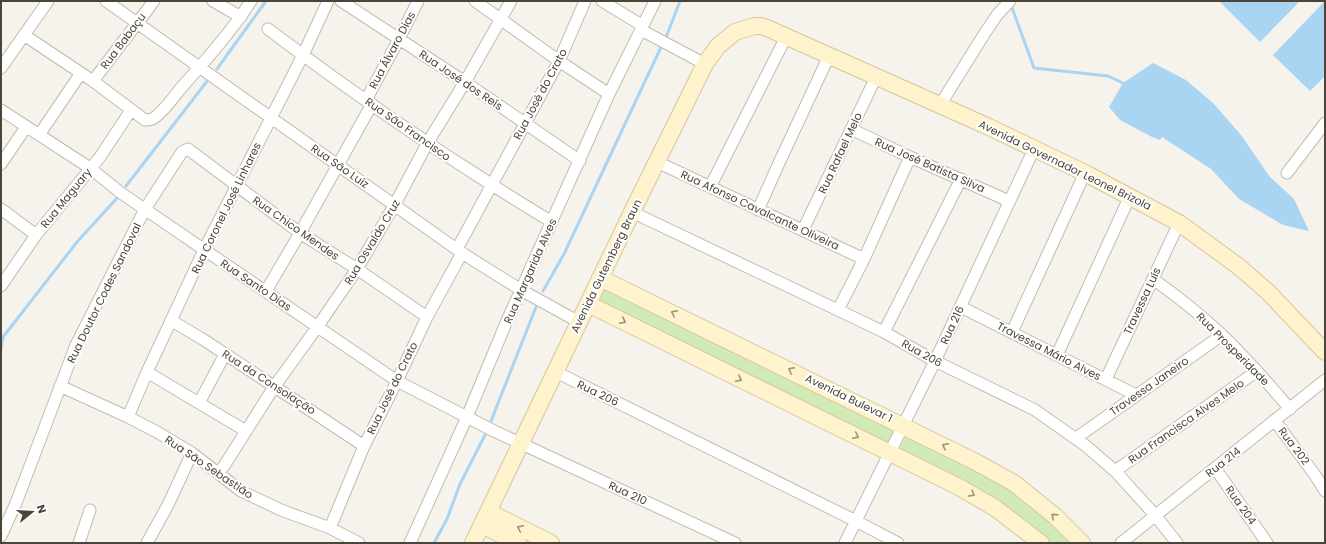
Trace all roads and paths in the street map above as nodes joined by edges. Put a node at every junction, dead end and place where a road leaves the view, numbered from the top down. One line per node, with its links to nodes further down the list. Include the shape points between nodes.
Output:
1 (48, 1): 21 (street)
2 (106, 1): 17 (street, Rua São Luiz)
3 (154, 1): 17 (street, Rua Babaçu)
4 (213, 1): 15 (street)
5 (251, 1): 15 (street)
6 (328, 1): 24 (street, Rua Coronel José Linhares)
7 (341, 1): 23 (street, Rua José dos Reís)
8 (418, 1): 23 (street, Rua Álvaro Dias)
9 (475, 1): 16 (street)
10 (511, 1): 16 (street, Rua Osvaldo Cruz)
11 (585, 1): 26 (street, Rua José do Crato)
12 (602, 1): 19 (street)
13 (655, 1): 19 (street, Rua Margarida Alves)
14 (1010, 1): 36 (street, via 997,15)
15 (240, 17): 29 (street)
16 (501, 19): 26 (street); 33 (street, Rua Osvaldo Cruz)
17 (137, 24): 29 (street, Rua São Luiz); 32 (street, Rua Babaçu)
18 (268, 28): 24 (street, Rua São Francisco)
19 (642, 28): 27 (street); 34 (street, Rua Margarida Alves)
20 (771, 30): 22 (street, Avenida Governador Leonel Brizola); 27 (street, Avenida Gutemberg Braun, via 754,26 735,32 718,46)
21 (24, 35): 28 (street); 30 (street)
22 (786, 37): 25 (street, Avenida Governador Leonel Brizola); 59 (street)
23 (400, 39): 33 (street, Rua José dos Reís); 35 (street, Rua Álvaro Dias)
24 (303, 55): 35 (street, Rua São Francisco); 39 (street, Rua Coronel José Linhares)
25 (829, 56): 31 (street, Avenida Governador Leonel Brizola); 65 (street)
26 (559, 61): 34 (street); 40 (street, Rua José do Crato)
27 (705, 64): 50 (street, Avenida Gutemberg Braun)
28 (1, 68)
29 (200, 68): 38 (street, via 156,117 145,120); 39 (street, Rua São Luiz)
30 (81, 73): 32 (street); 44 (street)
31 (876, 77): 36 (street, Avenida Governador Leonel Brizola); 43 (street, Rua Rafael Melo)
32 (93, 81): 38 (street)
33 (465, 82): 40 (street, Rua José dos Reís); 45 (street, Rua Osvaldo Cruz)
34 (609, 94): 49 (street, Rua Margarida Alves)
35 (369, 102): 45 (street, Rua São Francisco); 52 (street, Rua Álvaro Dias)
36 (940, 105): 47 (street, Avenida Governador Leonel Brizola)
37 (1, 110): 42 (street, Rua Santo Dias)
38 (131, 110): 53 (street, Rua Maguary)
39 (271, 118): 52 (street, Rua São Luiz); 57 (street, Rua Coronel José Linhares)
40 (524, 123): 49 (street, Rua José dos Reís); 58 (street, Rua José do Crato)
41 (1325, 123): 55 (street)
42 (26, 127): 44 (street, Rua Santo Dias); 51 (street)
43 (851, 129): 48 (street, Rua José Batista Silva); 69 (street, Rua Rafael Melo)
44 (39, 135): 53 (street, Rua Santo Dias)
45 (428, 142): 58 (street, Rua São Francisco); 62 (street, Rua Osvaldo Cruz)
46 (188, 149): 57 (street, Rua Chico Mendes); 64 (street, Rua Doutor Codes Sandoval, via 182,152)
47 (1034, 149): 54 (street, Avenida Governador Leonel Brizola); 61 (street, Rua 216)
48 (910, 157): 56 (street, Rua José Batista Silva); 74 (street)
49 (580, 161): 67 (street, Rua Margarida Alves)
50 (657, 162): 59 (street, Rua Afonso Cavalcante Oliveira); 66 (street, Avenida Gutemberg Braun)
51 (1, 164)
52 (338, 164): 62 (street, Rua São Luiz); 70 (street, Rua Álvaro Dias)
53 (90, 168): 64 (street, Rua Santo Dias); 71 (street, Rua Maguary)
54 (1085, 173): 60 (street, Avenida Governador Leonel Brizola); 89 (street)
55 (1287, 173)
56 (961, 179): 61 (street, Rua José Batista Silva); 88 (street)
57 (236, 185): 70 (street, Rua Chico Mendes); 72 (street, Rua Coronel José Linhares)
58 (492, 186): 67 (street, Rua São Francisco); 73 (street, Rua José do Crato)
59 (710, 188): 65 (street, Rua Afonso Cavalcante Oliveira)
60 (1130, 196): 68 (street, Avenida Governador Leonel Brizola); 93 (street)
61 (1009, 200): 82 (street, Rua 216)
62 (395, 204): 73 (street, Rua São Luiz); 75 (street, Rua Osvaldo Cruz)
63 (1, 209): 71 (street)
64 (145, 209): 72 (street, Rua Santo Dias); 101 (street, Rua Doutor Codes Sandoval, via 76,345)
65 (758, 210): 69 (street, Rua Afonso Cavalcante Oliveira)
66 (632, 212): 76 (street, Avenida Gutemberg Braun); 83 (street, Rua 206)
67 (552, 222): 79 (street, Rua Margarida Alves)
68 (1179, 223): 77 (street, Travessa Luís); 91 (street, Avenida Governador Leonel Brizola, via 1238,266 1268,292)
69 (803, 230): 74 (street, Rua Afonso Cavalcante Oliveira)
70 (300, 233): 75 (street, Rua Chico Mendes); 80 (street, Rua Álvaro Dias)
71 (36, 235): 78 (street, Rua Maguary)
72 (204, 250): 80 (street, Rua Santo Dias); 85 (street, Rua Coronel José Linhares)
73 (460, 251): 79 (street, Rua São Luiz); 84 (street, Rua José do Crato)
74 (864, 259): 83 (street)
75 (356, 269): 84 (street, Rua Chico Mendes); 87 (street, Rua Osvaldo Cruz)
76 (600, 278): 81 (street, Avenida Gutemberg Braun); 109 (street, Avenida Bulevar 1, one-way to 76)
77 (1153, 279): 90 (street, Rua Prosperidade); 98 (street, Travessa Luís)
78 (1, 286)
79 (522, 290): 86 (street, Rua São Luiz); 107 (street, Rua Margarida Alves)
80 (266, 291): 87 (street, Rua Santo Dias)
81 (588, 304): 86 (street, Avenida Gutemberg Braun); 114 (street, one-way to 114)
82 (961, 307): 89 (street, Travessa Mário Alves); 94 (street, Rua 216)
83 (838, 310): 88 (street, Rua 206)
84 (427, 317): 100 (street, Rua José do Crato)
85 (172, 321): 92 (street, Rua da Consolação); 96 (street, Rua Coronel José Linhares)
86 (579, 322): 97 (street, Avenida Gutemberg Braun)
87 (318, 326): 100 (street, Rua Santo Dias); 102 (street, Rua Osvaldo Cruz)
88 (884, 332): 94 (street, Rua 206)
89 (1012, 332): 93 (street, Travessa Mário Alves)
90 (1222, 335): 95 (street, Rua Prosperidade); 103 (street, Travessa Janeiro)
91 (1325, 352)
92 (225, 354): 102 (street, Rua da Consolação); 104 (street)
93 (1057, 355): 98 (street, Travessa Mário Alves)
94 (935, 361): 109 (street, Rua 216); 111 (street, Rua 206, via 1035,410)
95 (1257, 371): 105 (street, Rua Prosperidade); 117 (street, Rua Francisca Alves Melo)
96 (147, 372): 104 (street); 106 (street, Rua Coronel José Linhares)
97 (556, 372): 112 (street, Avenida Gutemberg Braun); 123 (street, Rua 206)
98 (1106, 379): 103 (street, Travessa Mário Alves)
99 (1325, 380): 105 (street, Rua 214)
100 (397, 381): 107 (street, Rua Santo Dias); 113 (street, Rua José do Crato)
101 (60, 386): 106 (street, Rua São Sebastião); 125 (street, Rua Doutor Codes Sandoval)
102 (274, 387): 110 (street, Rua Osvaldo Cruz); 113 (street, Rua da Consolação)
103 (1136, 395): 111 (street, Travessa Janeiro)
104 (199, 403): 110 (street)
105 (1290, 409): 108 (street, Rua 214)
106 (128, 417): 115 (street, Rua São Sebastião)
107 (467, 417): 112 (street, Rua Santo Dias); 129 (street, Rua Margarida Alves)
108 (1275, 421): 116 (street, Rua 214); 119 (street, Rua 202)
109 (904, 425): 114 (street, Rua 216); 137 (street, Avenida Bulevar 1, one-way to 109, via 1014,483)
110 (246, 431): 118 (street, Rua Osvaldo Cruz)
111 (1076, 438): 117 (street, Rua 206)
112 (522, 443): 122 (street, Avenida Gutemberg Braun); 133 (street, Rua 210)
113 (364, 446): 124 (street, Rua José do Crato)
114 (891, 453): 123 (street, Rua 216); 136 (street, one-way to 136, via 974,495)
115 (192, 454): 118 (street, Rua São Sebastião); 127 (street, via 168,506)
116 (1215, 468): 121 (street, Rua 214); 140 (street, Rua 204)
117 (1115, 471): 121 (street, Rua 206)
118 (218, 473): 124 (street, Rua São Sebastião, via 241,491 259,500)
119 (1325, 491)
120 (90, 510): 126 (street)
121 (1155, 515): 138 (street, Rua 214); 139 (street, Rua 206)
122 (486, 519): 130 (street, Avenida Gutemberg Braun); 131 (street); 132 (street, one-way to 122)
123 (856, 521): 134 (street, Rua 216); 135 (street, Rua 206)
124 (330, 528): 128 (street, Rua São Sebastião)
125 (1, 536)
126 (79, 543)
127 (147, 543)
128 (359, 543)
129 (410, 543)
130 (474, 543)
131 (518, 543)
132 (551, 543)
133 (735, 543)
134 (845, 543)
135 (898, 543)
136 (1041, 543)
137 (1082, 543)
138 (1121, 543)
139 (1177, 543)
140 (1267, 543)

